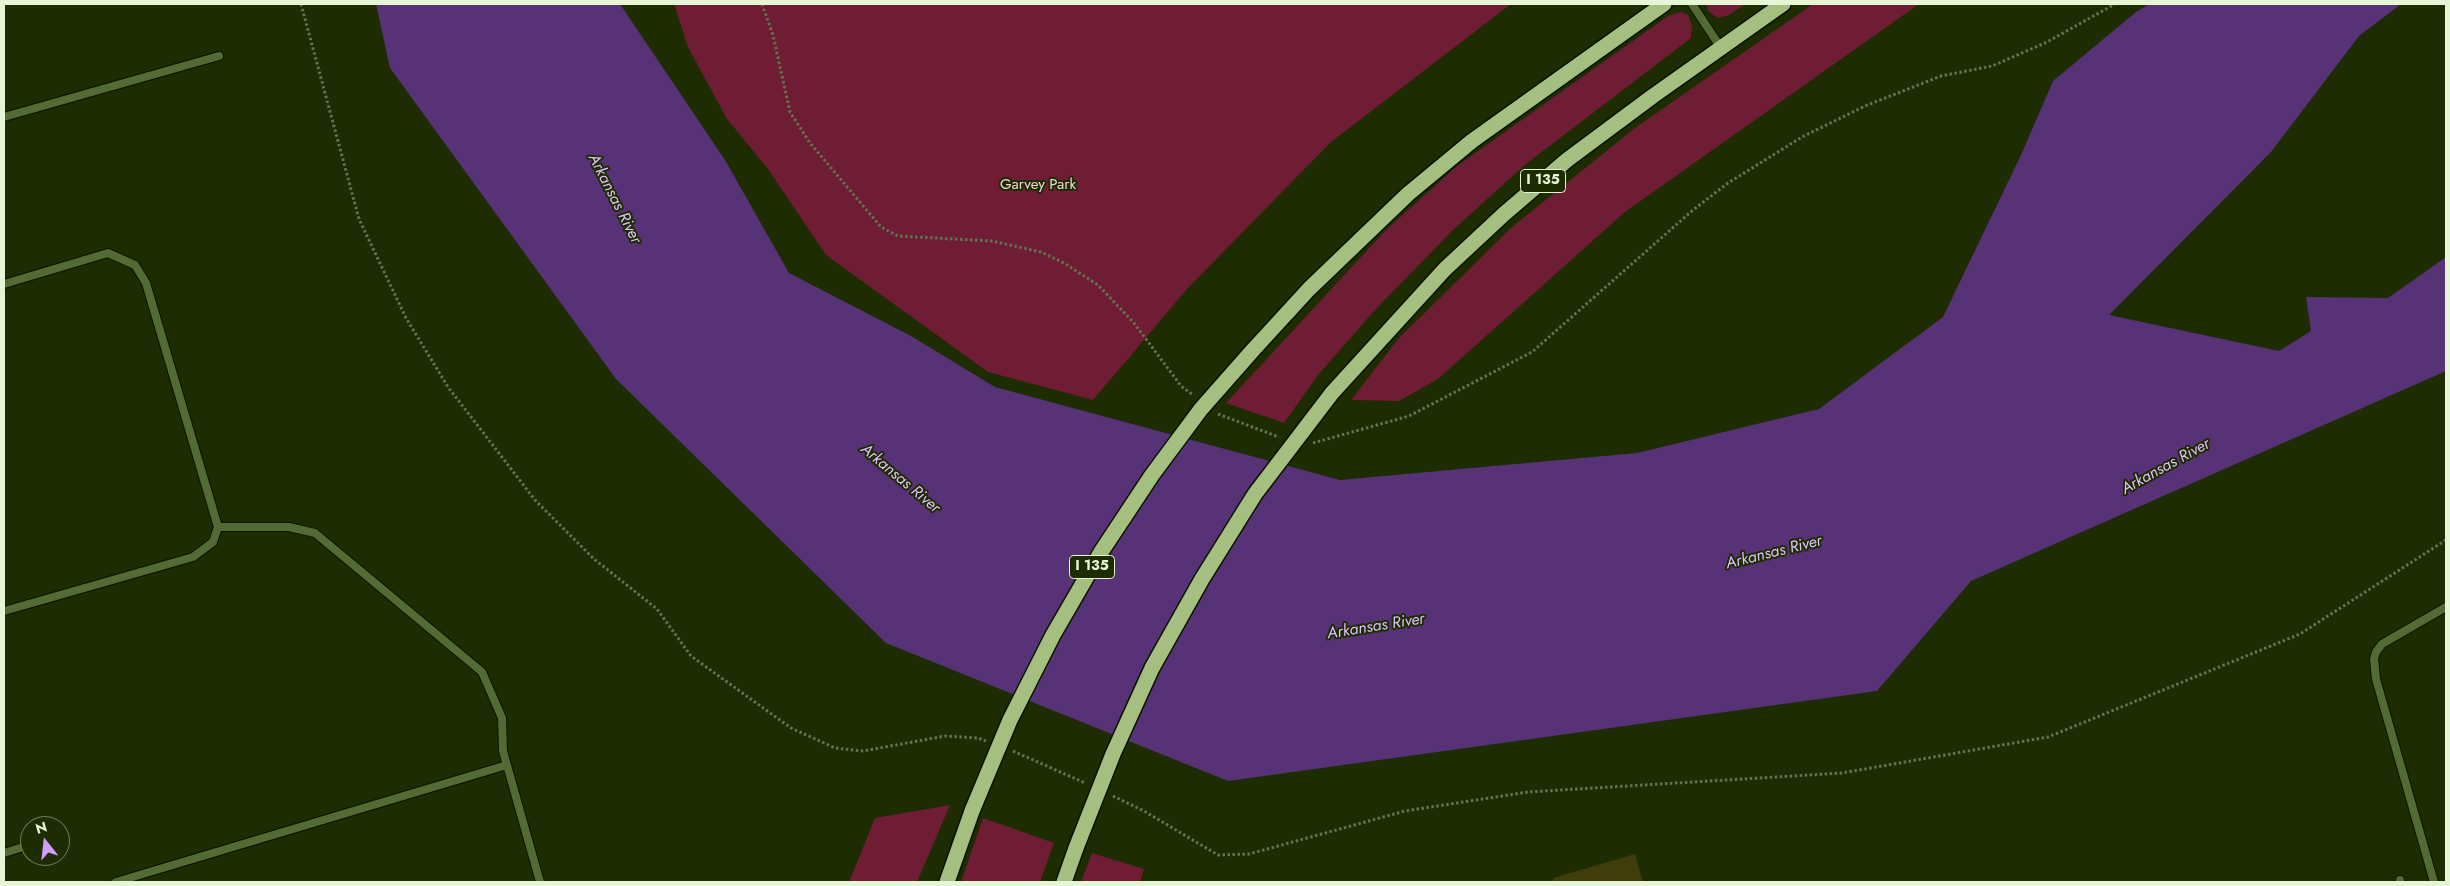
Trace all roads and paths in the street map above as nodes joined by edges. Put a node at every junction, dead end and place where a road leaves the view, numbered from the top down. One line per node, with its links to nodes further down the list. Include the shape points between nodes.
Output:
1 (301, 4): 13 (path, via 363,227 406,318 448,386 534,500 594,559 657,609 691,656 791,728 835,748 863,750 945,736 978,738)
2 (1664, 4): 22 (highway, I 135, bridge, via 1472,141 1408,194 1309,288 1201,409 1101,552 1053,635 1010,720)
3 (1692, 4): 5 (lane)
4 (1783, 4): 5 (highway, I 135)
5 (1721, 48): 23 (highway, I 135, bridge, via 1567,160 1504,214 1446,270 1332,393 1256,494 1202,579 1152,668 1113,754)
6 (219, 56): 7 (lane)
7 (4, 117)
8 (4, 284): 9 (lane, via 108,253 135,265 146,283)
9 (218, 527): 12 (lane, via 213,542 193,556); 15 (lane, via 289,526 315,533 323,539 482,672 502,718)
10 (2446, 540): 17 (path, via 2300,634 2048,737 1842,773 1528,792 1405,811 1249,854 1218,856 1144,811)
11 (2446, 607): 24 (lane, via 2382,644 2374,659 2376,680)
12 (4, 610)
13 (994, 744)
14 (1011, 750): 16 (path)
15 (507, 765): 20 (lane); 21 (lane)
16 (1090, 786)
17 (1108, 794)
18 (20, 848): 19 (lane)
19 (4, 853)
20 (116, 882)
21 (540, 882)
22 (946, 882)
23 (1064, 882)
24 (2434, 882)

